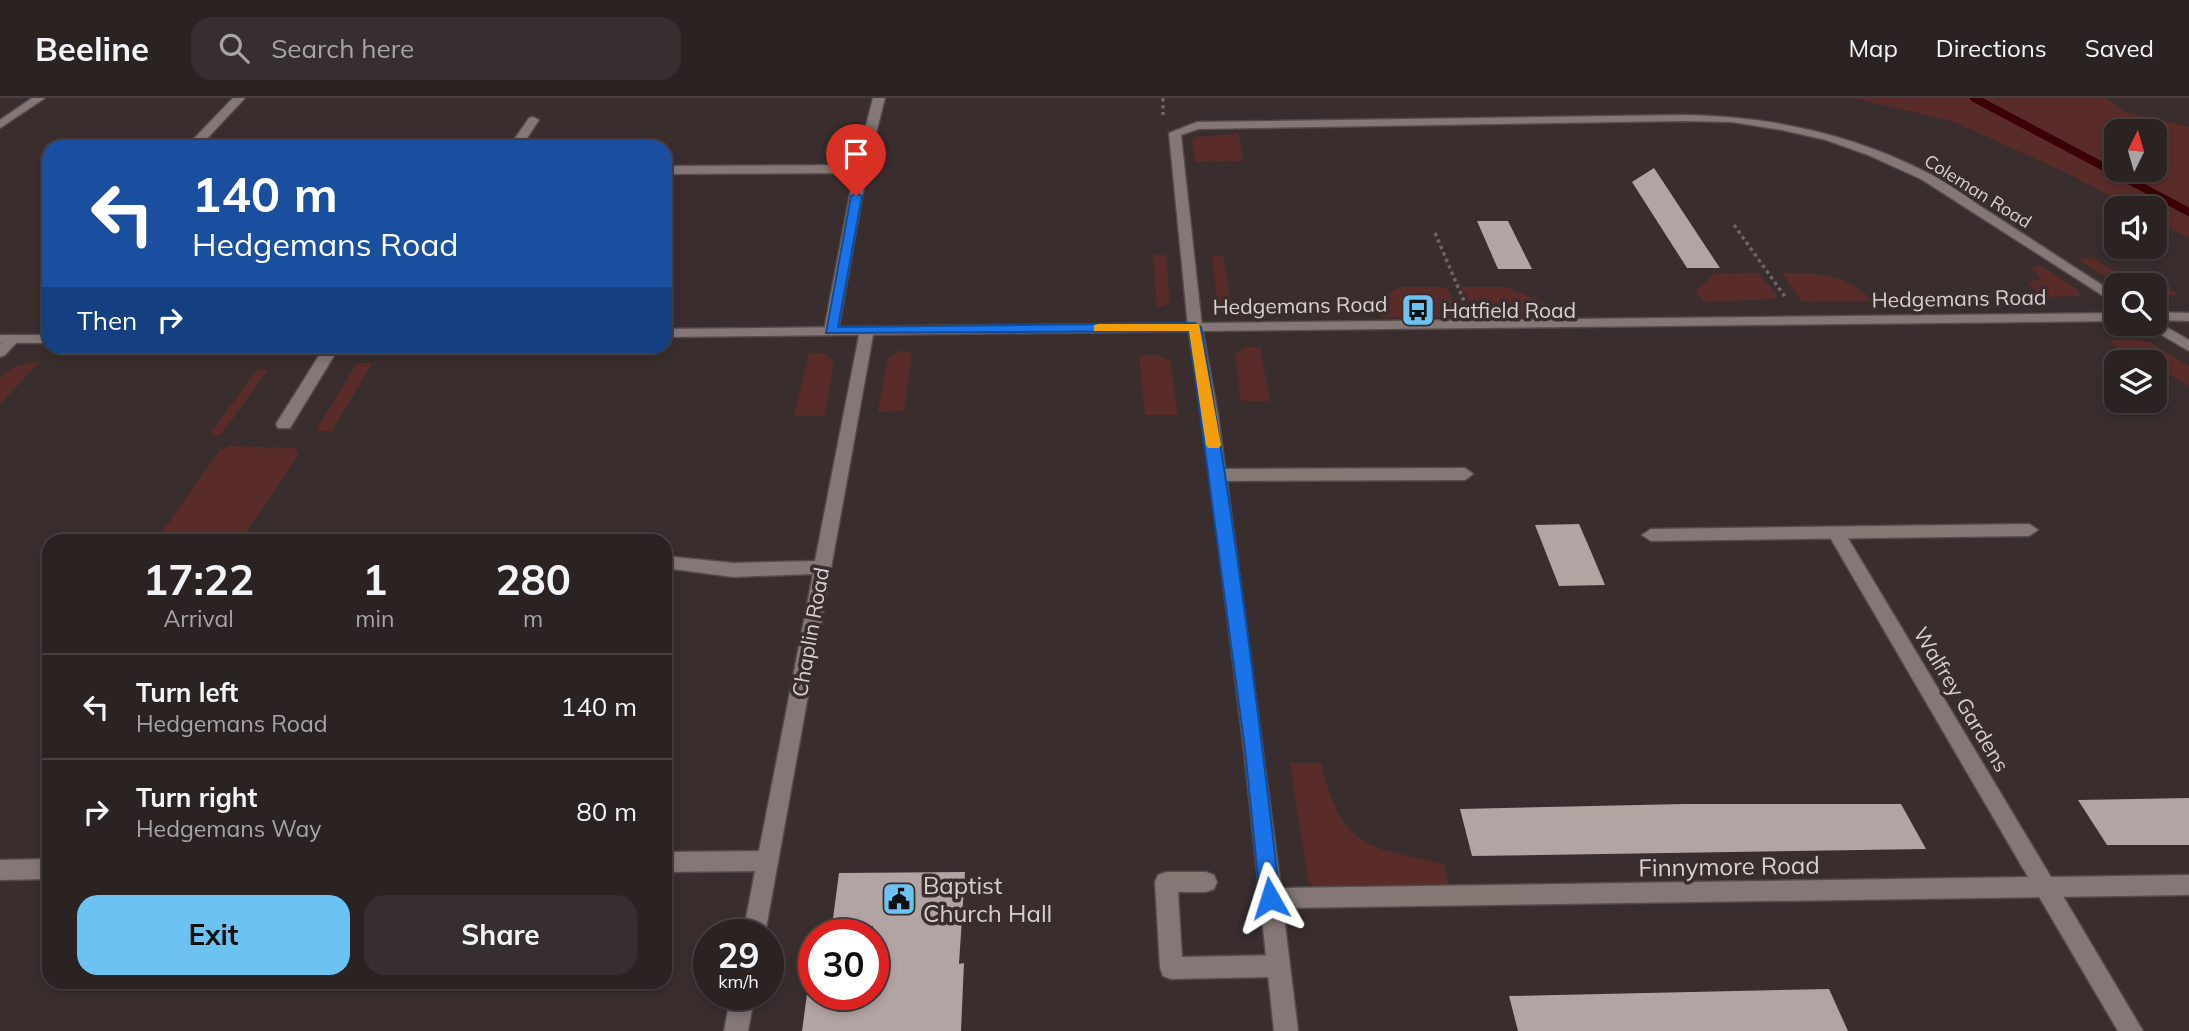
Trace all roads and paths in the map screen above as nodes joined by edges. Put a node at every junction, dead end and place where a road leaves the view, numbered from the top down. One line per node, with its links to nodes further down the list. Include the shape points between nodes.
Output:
1 (38, 98): 5 (street)
2 (239, 98): 6 (street)
3 (879, 98): 8 (street)
4 (533, 120): 7 (street)
5 (0, 125)
6 (199, 140)
7 (520, 140)
8 (862, 169): 9 (street); 20 (street)
9 (672, 170)
10 (1734, 225): 16 (path)
11 (1435, 233): 17 (path)
12 (2104, 292): 18 (street, Coleman Road, via 1925,176 1830,137 1782,126 1682,118 1211,125 1183,129 1174,139)
13 (2167, 316): 15 (street)
14 (2104, 317): 16 (street, Hedgemans Road)
15 (2189, 317)
16 (1802, 322): 17 (street, Hedgemans Road)
17 (1474, 325): 18 (street, Hedgemans Road)
18 (1195, 327): 19 (street, Hedgemans Road); 30 (street)
19 (867, 330): 20 (street, Hedgemans Road); 35 (street, Chaplin Road)
20 (831, 331): 21 (street, Hedgemans Road)
21 (672, 333)
22 (2167, 333): 25 (street)
23 (6, 339): 24 (street); 26 (street)
24 (42, 339)
25 (2189, 346)
26 (0, 352)
27 (328, 354): 28 (street)
28 (284, 424)
29 (1465, 474): 30 (street)
30 (1218, 475): 43 (street)
31 (2029, 530): 32 (street)
32 (1838, 534): 33 (street); 42 (street, Walfrey Gardens)
33 (1651, 536)
34 (672, 563): 35 (street, via 733,570)
35 (822, 567): 36 (street, Chaplin Road)
36 (768, 861): 37 (street); 44 (street, Chaplin Road)
37 (672, 862)
38 (42, 869): 39 (street)
39 (0, 870)
40 (1206, 882): 45 (street, via 1166,882 1171,968)
41 (2189, 885): 42 (street, Finnymore Road)
42 (2046, 888): 43 (street, Finnymore Road); 49 (street, Walfrey Gardens)
43 (1270, 898): 45 (street)
44 (757, 919)
45 (1278, 966): 48 (street)
46 (740, 1010): 47 (street)
47 (736, 1031)
48 (1286, 1031)
49 (2131, 1031)

